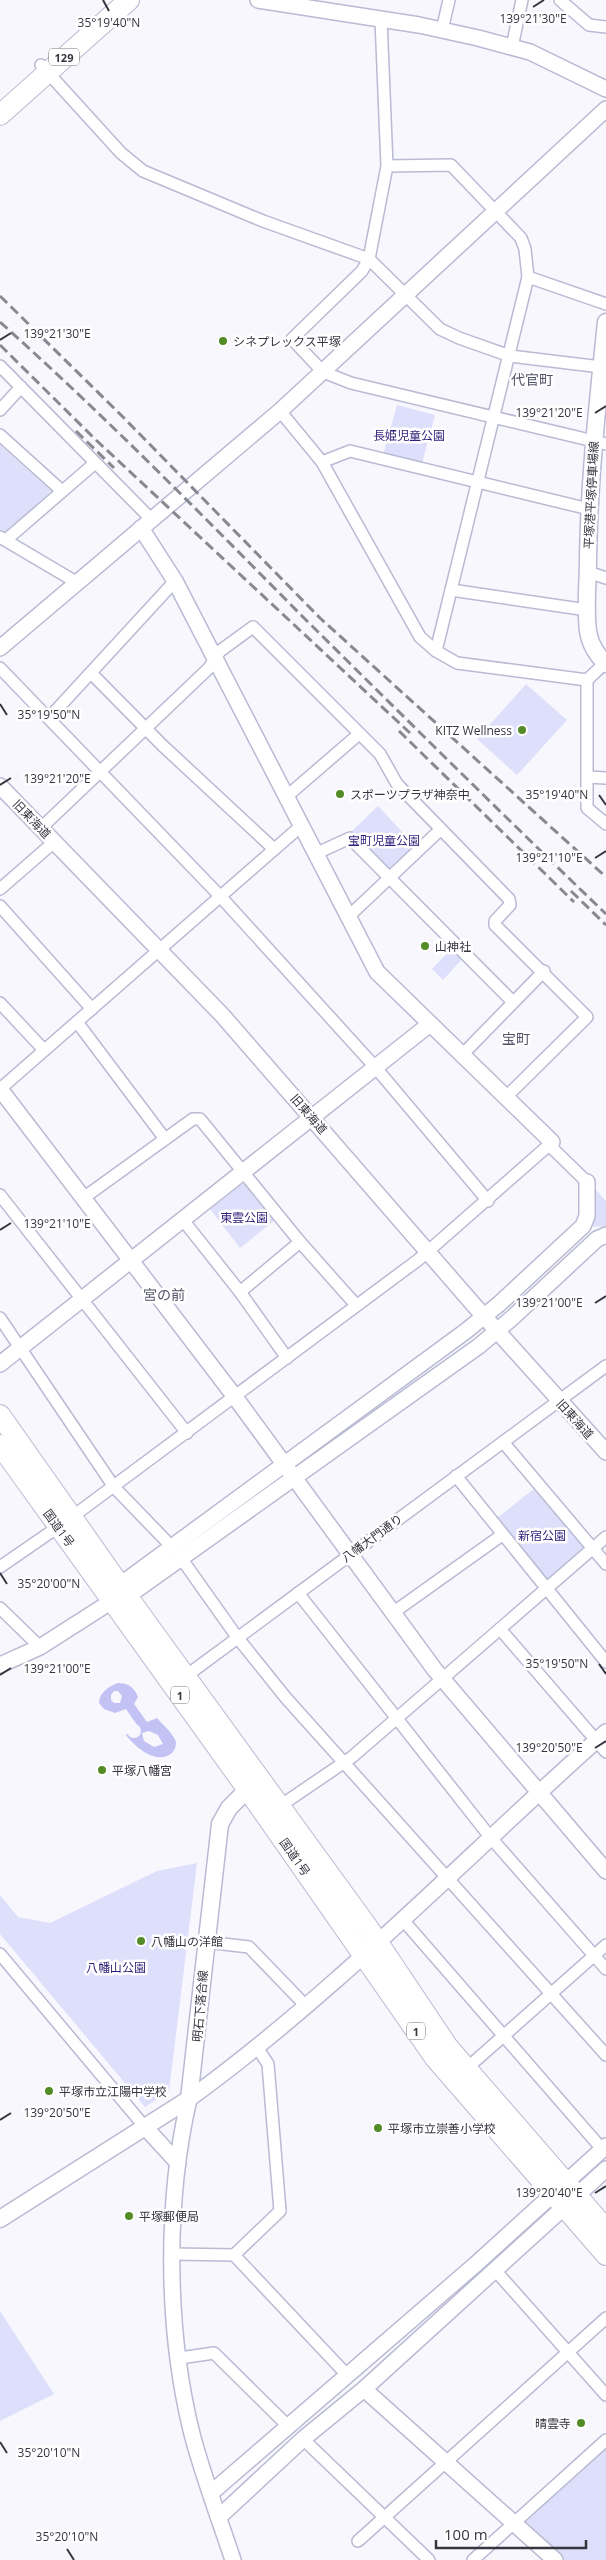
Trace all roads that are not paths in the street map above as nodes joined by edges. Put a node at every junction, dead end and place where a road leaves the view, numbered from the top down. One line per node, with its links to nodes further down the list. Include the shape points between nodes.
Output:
1 (114, 0): 11 (highway, 129)
2 (129, 0): 11 (highway, 129)
3 (258, 0): 7 (street)
4 (449, 0): 9 (street)
5 (522, 0): 10 (street)
6 (560, 0): 8 (street, via 589,25)
7 (382, 19): 9 (street); 16 (street)
8 (606, 27)
9 (442, 30): 10 (street)
10 (512, 47): 12 (street, via 530,52)
11 (44, 69): 13 (highway, 129); 15 (highway, 129); 18 (street, via 121,153 143,171 263,221)
12 (606, 88)
13 (0, 102)
14 (606, 109): 17 (street)
15 (0, 115)
16 (387, 166): 17 (street, via 451,165); 18 (street)
17 (495, 211): 19 (street, via 521,238); 20 (street)
18 (369, 258): 20 (street); 26 (street, via 362,272 292,339)
19 (528, 277): 21 (street); 23 (street)
20 (405, 295): 23 (street, via 440,329); 26 (street)
21 (606, 304)
22 (606, 322): 25 (main road, 平塚港平塚停車場線)
23 (510, 356): 25 (street); 30 (street)
24 (0, 366): 27 (street)
25 (601, 367): 32 (main road, 平塚港平塚停車場線)
26 (323, 372): 29 (street); 30 (street, via 352,383)
27 (21, 387): 28 (street); 34 (street)
28 (0, 410)
29 (280, 411): 33 (street); 38 (street)
30 (493, 418): 32 (street); 35 (street)
31 (0, 436): 36 (street)
32 (600, 442): 37 (main road, 平塚港平塚停車場線)
33 (322, 462): 35 (street, via 350,451); 47 (street, via 420,637)
34 (95, 463): 36 (street); 38 (street)
35 (480, 481): 37 (street); 44 (street)
36 (62, 492): 39 (street)
37 (589, 509): 40 (main road, 平塚港平塚停車場線)
38 (146, 524): 42 (street); 43 (street)
39 (3, 538): 43 (street)
40 (588, 572): 41 (street); 45 (main road, 平塚港平塚停車場線)
41 (606, 578)
42 (175, 581): 48 (street); 51 (street)
43 (76, 582): 46 (street)
44 (451, 590): 45 (street); 47 (street)
45 (587, 610): 49 (main road, 平塚港平塚停車場線, via 593,648)
46 (0, 648)
47 (436, 651): 52 (street, via 457,663)
48 (216, 660): 54 (street); 55 (street, via 220,651 253,627); 60 (street)
49 (606, 664): 52 (street)
50 (0, 668): 53 (street)
51 (92, 674): 53 (street); 54 (street)
52 (587, 680): 57 (street)
53 (49, 718): 56 (street)
54 (145, 728): 56 (street); 66 (street)
55 (359, 734): 60 (street); 64 (street, via 380,754 397,784)
56 (100, 772): 63 (street); 70 (street)
57 (588, 777): 58 (street); 61 (street, via 587,808)
58 (606, 778)
59 (0, 786): 63 (street, 旧東海道)
60 (286, 797): 62 (street)
61 (606, 824)
62 (301, 826): 66 (street); 67 (street)
63 (41, 828): 65 (street, 旧東海道)
64 (440, 830): 68 (street); 74 (street, via 509,899 510,905 495,925)
65 (54, 842): 69 (street); 73 (street, 旧東海道)
66 (274, 849): 70 (street)
67 (315, 854): 68 (street, via 350,838); 72 (street)
68 (389, 879): 72 (street); 75 (street)
69 (0, 889)
70 (220, 896): 73 (street); 82 (street)
71 (0, 906): 77 (street)
72 (348, 917): 79 (street, via 377,972)
73 (159, 950): 77 (street); 85 (street, 旧東海道, via 224,1016)
74 (544, 971): 75 (street); 84 (street, via 587,1017)
75 (513, 1002): 81 (street)
76 (0, 1003): 80 (street)
77 (92, 1009): 78 (street)
78 (77, 1022): 80 (street); 86 (street)
79 (430, 1024): 81 (street); 82 (street)
80 (44, 1050): 83 (street)
81 (462, 1055): 84 (street)
82 (376, 1068): 85 (street); 92 (street)
83 (0, 1089): 91 (street)
84 (506, 1097): 87 (street, via 552,1142)
85 (313, 1117): 88 (street); 96 (street, 旧東海道)
86 (165, 1138): 88 (street, via 194,1119 200,1119); 91 (street)
87 (549, 1145): 89 (street); 92 (street)
88 (243, 1172): 93 (street); 95 (street)
89 (587, 1182): 101 (street, via 587,1216 583,1226)
90 (0, 1195): 99 (street)
91 (82, 1199): 97 (street)
92 (488, 1201): 96 (street)
93 (183, 1220): 97 (street); 98 (street)
94 (606, 1235): 103 (street, via 597,1239)
95 (300, 1242): 98 (street); 100 (street)
96 (428, 1252): 100 (street); 101 (street, 旧東海道)
97 (131, 1262): 99 (street); 108 (street)
98 (240, 1292): 105 (street)
99 (82, 1300): 104 (street); 111 (street)
100 (356, 1305): 105 (street)
101 (485, 1317): 103 (street, 旧東海道); 115 (street)
102 (0, 1318): 104 (street)
103 (498, 1331): 109 (street, 旧東海道); 117 (street)
104 (21, 1349): 106 (street); 118 (street)
105 (287, 1358): 108 (street)
106 (0, 1364)
107 (606, 1366): 109 (street, 八幡大門通り)
108 (235, 1398): 111 (street); 115 (street)
109 (559, 1402): 112 (street, 八幡大門通り); 114 (street, 旧東海道)
110 (0, 1415): 119 (highway, 国道1号 / 1)
111 (187, 1432): 118 (street)
112 (503, 1442): 116 (street, 八幡大門通り); 122 (street)
113 (0, 1445): 119 (highway, 国道1号 / 1)
114 (606, 1452)
115 (285, 1465): 117 (street); 123 (street)
116 (456, 1476): 120 (street); 124 (street, 八幡大門通り)
117 (294, 1478): 123 (street); 124 (street)
118 (114, 1487): 119 (street); 123 (street)
119 (65, 1522): 126 (street); 129 (highway, 国道1号 / 1)
120 (502, 1535): 127 (street); 132 (street)
121 (606, 1537): 122 (street)
122 (593, 1549): 125 (street); 127 (street)
123 (176, 1552): 129 (street); 135 (street)
124 (350, 1554): 128 (street, 八幡大門通り); 132 (street)
125 (606, 1564)
126 (0, 1567)
127 (546, 1589): 134 (street); 137 (street)
128 (298, 1593): 135 (street, 八幡大門通り); 142 (street)
129 (120, 1594): 131 (street); 133 (highway, 国道1号 / 1); 139 (highway, 国道1号 / 1)
130 (0, 1608): 136 (street)
131 (95, 1612): 133 (street, via 111,1611); 136 (street)
132 (394, 1612): 140 (street)
133 (125, 1620): 145 (highway, 国道1号 / 1)
134 (500, 1629): 140 (street); 143 (street)
135 (237, 1637): 139 (street, 八幡大門通り); 144 (street, via 286,1698)
136 (40, 1647): 138 (street)
137 (606, 1662)
138 (0, 1665)
139 (186, 1676): 141 (highway, 国道1号 / 1)
140 (442, 1679): 142 (street); 146 (street)
141 (212, 1713): 145 (main road, via 230,1751 251,1781); 147 (highway, 国道1号 / 1)
142 (397, 1719): 144 (street); 148 (street)
143 (603, 1742): 146 (street)
144 (345, 1761): 147 (street); 151 (street)
145 (248, 1790): 149 (highway, 国道1号 / 1); 153 (main road, 明石下落合線, via 229,1808 220,1824)
146 (540, 1792): 148 (street); 150 (street)
147 (280, 1806): 149 (highway, via 277,1819 290,1836); 155 (highway, 国道1号 / 1)
148 (491, 1838): 151 (street); 157 (street)
149 (293, 1854): 155 (highway, 国道1号 / 1)
150 (606, 1871)
151 (449, 1878): 152 (street); 159 (street)
152 (403, 1920): 155 (street); 161 (street)
153 (206, 1942): 160 (street, via 249,1947); 165 (main road, 明石下落合線)
154 (606, 1945): 157 (street)
155 (372, 1949): 160 (street); 164 (highway, 国道1号 / 1); 170 (highway, 国道1号 / 1, via 435,2058)
156 (0, 1954): 166 (street)
157 (594, 1956): 158 (street); 159 (street)
158 (606, 1969)
159 (551, 1994): 161 (street); 163 (street)
160 (305, 2005): 162 (street)
161 (502, 2037): 164 (street); 167 (street)
162 (256, 2046): 165 (street); 174 (street, via 268,2064 280,2211)
163 (606, 2055)
164 (466, 2069): 170 (highway, 国道1号 / 1)
165 (189, 2098): 166 (main road); 168 (street)
166 (144, 2126): 168 (street); 171 (main road)
167 (604, 2147): 170 (street)
168 (178, 2163): 173 (street)
169 (606, 2169): 170 (street)
170 (565, 2194): 172 (highway, 国道1号 / 1); 175 (highway, 国道1号 / 1); 176 (street); 180 (street, via 476,2264)
171 (0, 2219)
172 (606, 2229)
173 (173, 2254): 174 (street); 179 (street)
174 (234, 2255): 180 (street)
175 (606, 2255)
176 (494, 2269): 178 (street); 181 (street)
177 (606, 2318): 178 (street)
178 (568, 2352): 182 (street); 186 (street)
179 (180, 2358): 183 (street, via 214,2353); 187 (street, via 192,2434)
180 (347, 2375): 183 (street)
181 (364, 2389): 184 (street); 186 (street)
182 (606, 2395)
183 (289, 2427): 187 (street)
184 (304, 2440): 188 (street); 189 (street)
185 (606, 2440): 190 (street)
186 (445, 2463): 189 (street); 190 (street)
187 (211, 2493): 188 (street)
188 (219, 2517): 192 (street)
189 (385, 2517): 191 (street); 193 (street)
190 (514, 2523): 194 (street); 195 (street)
191 (358, 2542)
192 (233, 2560)
193 (429, 2560)
194 (473, 2560)
195 (555, 2560)

